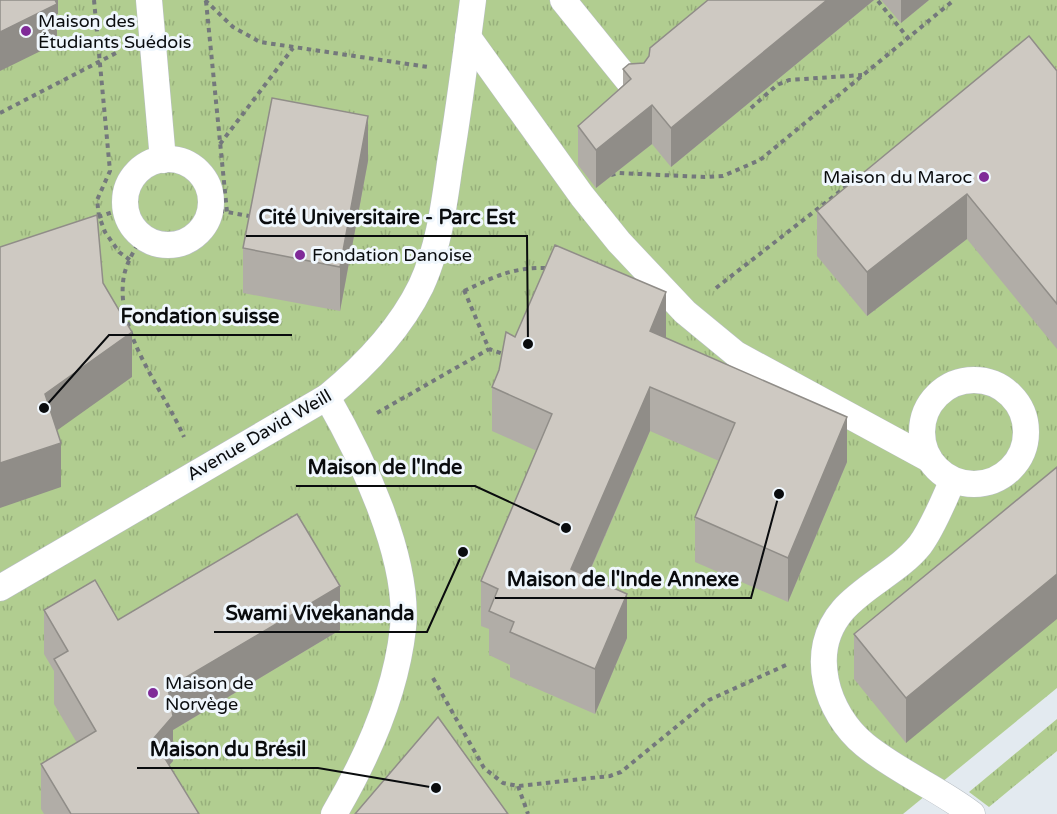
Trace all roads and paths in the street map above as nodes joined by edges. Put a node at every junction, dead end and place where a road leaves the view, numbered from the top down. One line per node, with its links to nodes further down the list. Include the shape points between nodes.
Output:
1 (94, 0): 12 (path)
2 (149, 0): 8 (lane)
3 (206, 0): 11 (path, via 233,27 260,42); 18 (path)
4 (473, 0): 9 (lane, Avenue David Weill)
5 (563, 0): 15 (lane)
6 (954, 0): 10 (path)
7 (878, 1): 10 (path)
8 (152, 36): 12 (path); 19 (lane)
9 (468, 37): 13 (lane, Avenue David Weill); 21 (lane)
10 (908, 38): 14 (path)
11 (293, 48): 13 (path); 18 (path)
12 (99, 62): 17 (path); 24 (path, via 110,171 97,200)
13 (463, 73): 27 (lane, Avenue David Weill)
14 (863, 75): 16 (path, via 789,80 777,85); 21 (path, via 770,152 745,167 723,176 705,177 618,173)
15 (635, 89)
16 (751, 108)
17 (0, 113)
18 (220, 144): 23 (path)
19 (163, 160): 22 (lane, via 138,171 130,182); 23 (lane, via 184,163 203,176)
20 (861, 175): 32 (path)
21 (582, 196): 32 (lane)
22 (125, 208): 24 (path); 28 (lane)
23 (219, 211): 25 (path); 28 (lane, via 200,232 184,242 165,246)
24 (99, 216): 26 (path); 29 (path, via 119,252)
25 (257, 218)
26 (88, 220)
27 (440, 234): 31 (path); 35 (lane, Avenue David Weill, via 421,286 401,321 356,374)
28 (142, 237): 29 (path)
29 (130, 260): 38 (path, via 122,284 132,332 155,387 177,421)
30 (559, 268): 31 (path, via 506,271)
31 (464, 291): 33 (path)
32 (685, 312): 37 (lane, via 736,354)
33 (489, 349): 34 (path); 36 (path)
34 (515, 358)
35 (327, 397): 36 (lane); 38 (lane, Avenue David Weill)
36 (346, 430): 41 (lane, via 384,519 396,563)
37 (929, 459): 39 (lane); 39 (lane, via 922,425 927,408 937,395 968,380 1002,387 1024,414 1024,448 1010,470 987,483 970,485)
38 (199, 470): 40 (lane, Avenue David Weill)
39 (953, 480): 42 (lane, via 920,545 842,612)
40 (0, 588)
41 (403, 626): 43 (path, via 480,762 496,779); 44 (lane, via 396,666 372,740)
42 (825, 647): 43 (path, via 710,700 621,772); 46 (lane, via 827,691 852,733 885,759)
43 (518, 786): 45 (path)
44 (334, 814)
45 (528, 814)
46 (972, 814)

